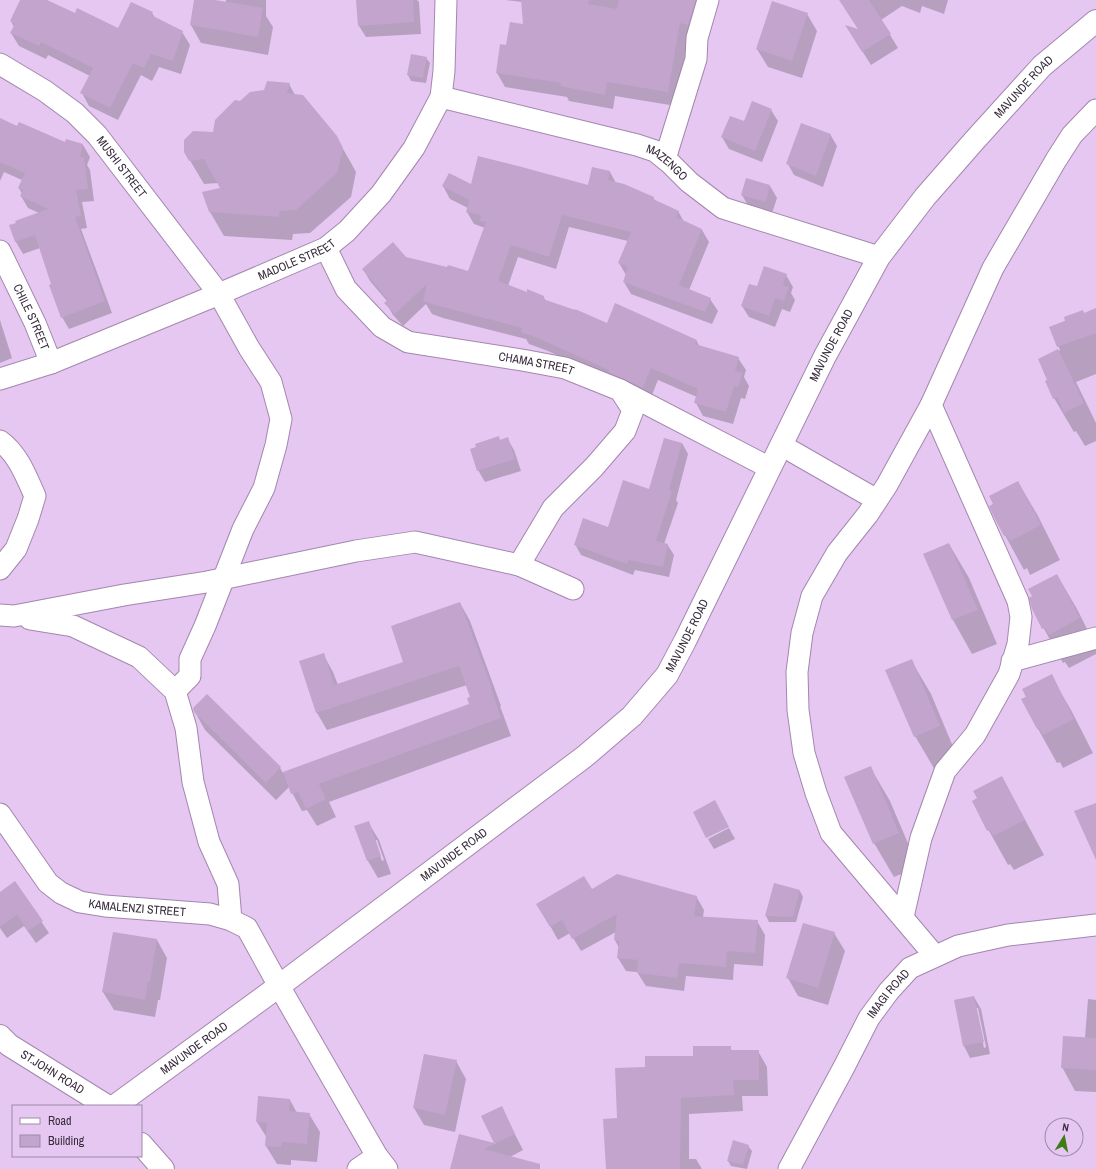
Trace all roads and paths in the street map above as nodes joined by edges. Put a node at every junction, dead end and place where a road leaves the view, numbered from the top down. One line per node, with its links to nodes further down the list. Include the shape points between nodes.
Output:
1 (446, 0): 5 (street, MADOLE STREET)
2 (708, 0): 7 (street, via 697,38 696,59)
3 (1096, 21): 10 (street, MAVUNDE ROAD, via 1042,66 925,197)
4 (0, 64): 11 (street, MUSHI STREET, via 45,90 75,113 96,135)
5 (441, 97): 7 (street, MAZENGO, via 637,145 655,151); 8 (street, MADOLE STREET, via 414,148 381,194 347,231)
6 (1096, 110): 15 (street, via 1072,135 993,268)
7 (665, 159): 10 (street, MAZENGO, via 689,182 723,208)
8 (326, 248): 11 (street, MADOLE STREET); 14 (street, CHAMA STREET, via 346,289 382,327 408,342 565,368)
9 (0, 251): 12 (street, CHILE STREET, via 35,323)
10 (879, 257): 17 (street, MAVUNDE ROAD, via 825,356)
11 (219, 294): 12 (street, MADOLE STREET); 22 (street, MUSHI STREET, via 271,382 281,419 264,488 243,529)
12 (50, 363): 13 (street, MADOLE STREET)
13 (0, 379)
14 (620, 390): 18 (street, CHAMA STREET); 20 (street, via 634,410 625,431 553,508)
15 (931, 405): 19 (street); 26 (street, via 1018,601 1021,617 1018,644)
16 (0, 441): 21 (street, via 8,447 22,468 35,496 16,549)
17 (782, 445): 18 (street, MAVUNDE ROAD); 19 (street)
18 (770, 468): 33 (street, MAVUNDE ROAD, via 667,675 632,716 584,758)
19 (877, 500): 29 (street, via 837,553 812,596 802,633 797,672 798,710 804,753 830,833)
20 (519, 565): 22 (street, via 415,542 356,551); 23 (street)
21 (0, 569)
22 (224, 579): 24 (street); 27 (street, MUSHI STREET, via 190,659 190,676)
23 (573, 589)
24 (7, 616): 27 (street, via 73,626 139,657)
25 (1096, 638): 26 (street)
26 (1012, 661): 29 (street, via 1008,674 975,735 945,771 921,838)
27 (176, 691): 30 (street, via 186,728 193,782 209,842 228,884)
28 (0, 814): 30 (street, KAMALENZI STREET, via 48,883 80,902 210,914)
29 (903, 917): 32 (street)
30 (231, 920): 33 (street, KAMALENZI STREET, via 247,928)
31 (1096, 925): 32 (street, IMAGI ROAD, via 1008,935 958,946)
32 (935, 956): 41 (street, IMAGI ROAD, via 910,968 888,990 870,1018)
33 (279, 986): 36 (street, MAVUNDE ROAD); 38 (street, KAMALENZI STREET)
34 (0, 1036): 35 (street, ST.JOHN ROAD, via 9,1045)
35 (105, 1105)
36 (116, 1105)
37 (142, 1145): 39 (street)
38 (382, 1162): 40 (street)
39 (163, 1169)
40 (358, 1169)
41 (789, 1169)

